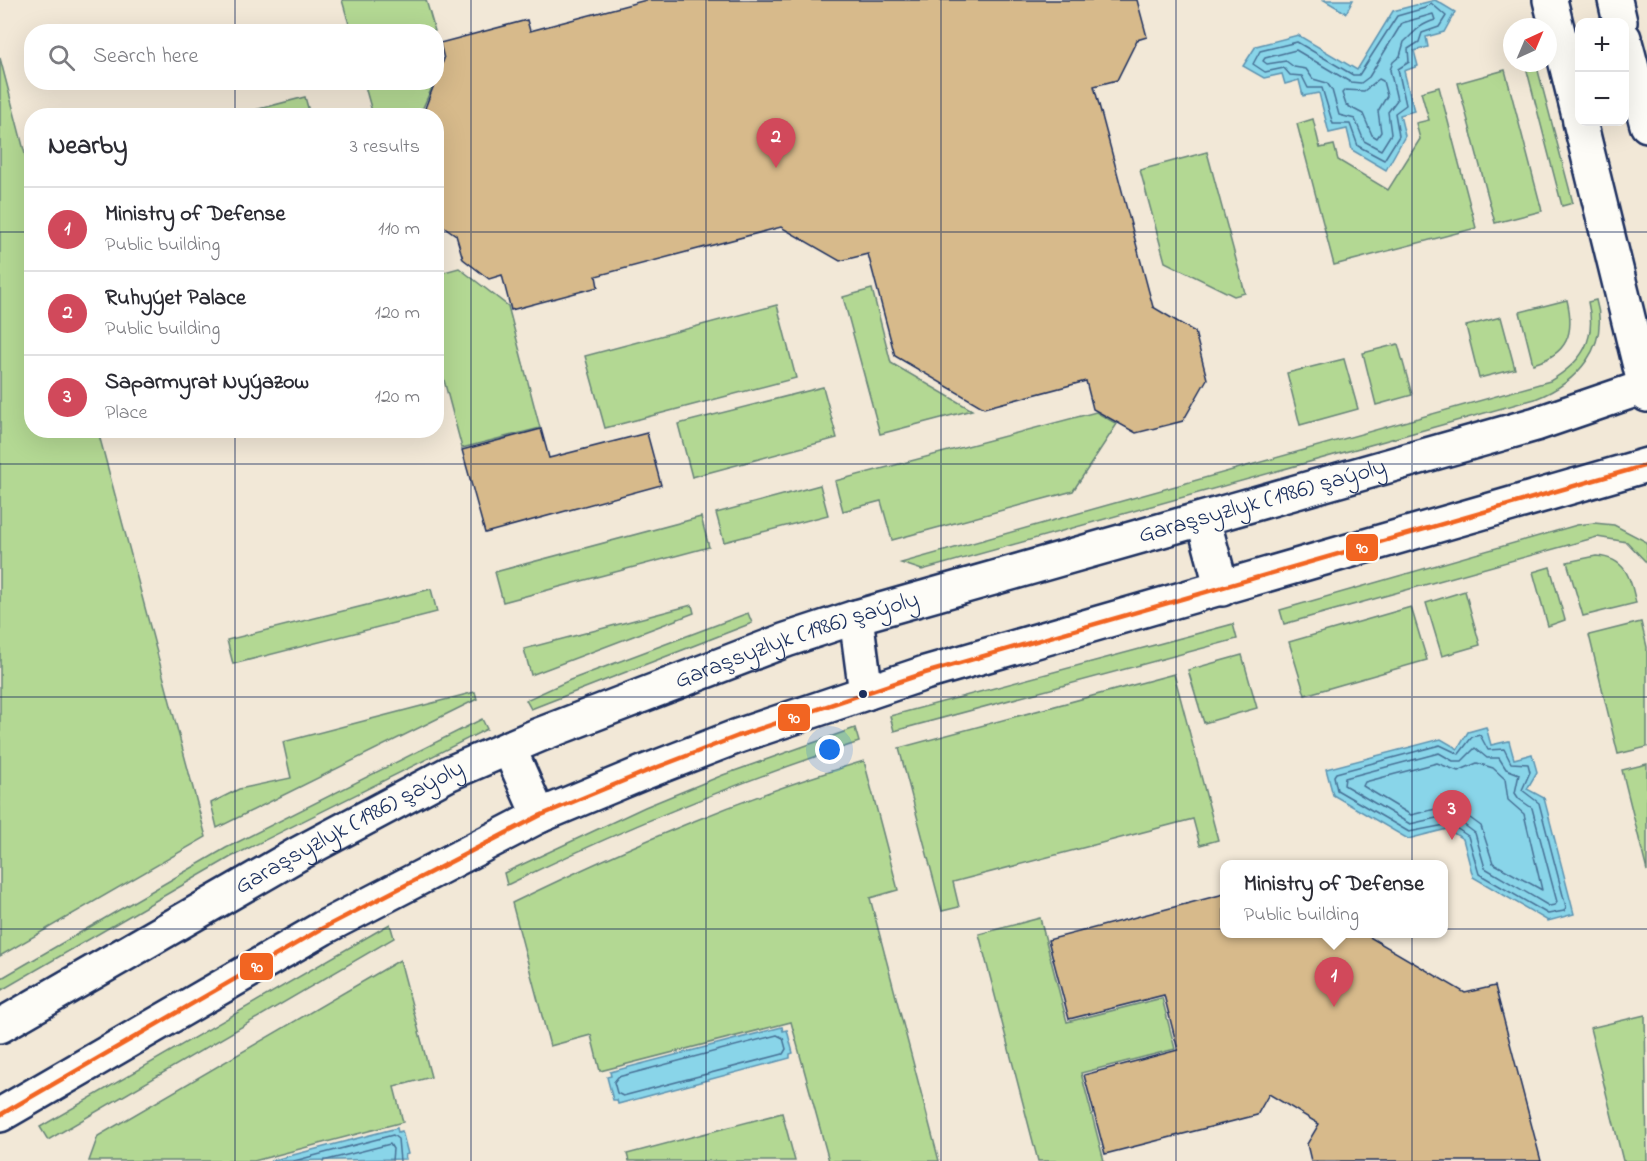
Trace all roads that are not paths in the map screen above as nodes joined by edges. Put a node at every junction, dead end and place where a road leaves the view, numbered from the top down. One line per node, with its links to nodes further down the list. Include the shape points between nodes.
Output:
1 (1550, 0): 5 (main road)
2 (1615, 0): 3 (main road)
3 (1619, 18)
4 (1629, 57): 6 (main road)
5 (1575, 101)
6 (1647, 125)
7 (1581, 126): 8 (main road)
8 (1646, 389): 10 (main road, Garaşsyzlyk (1986) şaýoly)
9 (1647, 465): 11 (main road)
10 (1203, 519): 11 (main road); 12 (main road, Garaşsyzlyk (1986) şaýoly)
11 (1222, 589): 13 (main road)
12 (856, 617): 13 (main road); 14 (main road, Garaşsyzlyk (1986) şaýoly, via 786,640)
13 (866, 693): 15 (main road, via 738,736)
14 (509, 748): 15 (main road); 16 (main road, Garaşsyzlyk (1986) şaýoly, via 450,773 298,854)
15 (538, 816): 17 (main road, via 323,928)
16 (0, 1026)
17 (0, 1115)

